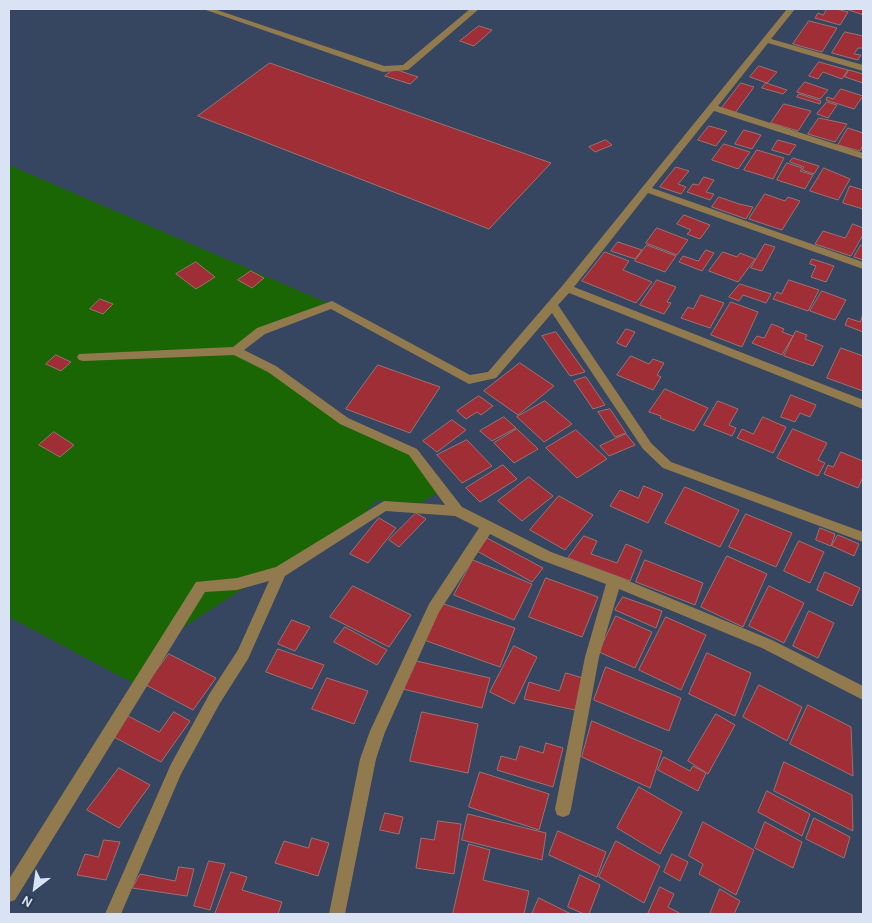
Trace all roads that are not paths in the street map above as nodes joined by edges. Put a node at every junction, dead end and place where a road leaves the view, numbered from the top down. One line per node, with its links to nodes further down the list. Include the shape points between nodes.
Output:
1 (207, 9): 2 (street, via 383,69 405,68)
2 (472, 9)
3 (791, 9): 4 (street)
4 (766, 40): 5 (street); 6 (street)
5 (863, 68)
6 (712, 108): 7 (street); 8 (street)
7 (863, 156)
8 (645, 189): 9 (street); 10 (street)
9 (863, 266)
10 (567, 288): 11 (street); 14 (street)
11 (552, 304): 12 (street, via 492,375 469,380 332,306 261,331); 17 (street, via 647,446 667,464)
12 (236, 351): 13 (street); 15 (street, via 272,368 344,421 413,452)
13 (83, 356)
14 (863, 405)
15 (457, 511): 16 (street); 18 (street, via 384,506)
16 (488, 525): 19 (street, via 546,556); 24 (street, via 434,608 378,731 368,759)
17 (863, 537)
18 (280, 572): 22 (street, via 237,584 201,586); 23 (street, via 243,654 176,769)
19 (614, 581): 20 (street, via 767,644); 21 (street, via 592,658)
20 (863, 693)
21 (563, 809)
22 (9, 894)
23 (114, 914)
24 (337, 914)

